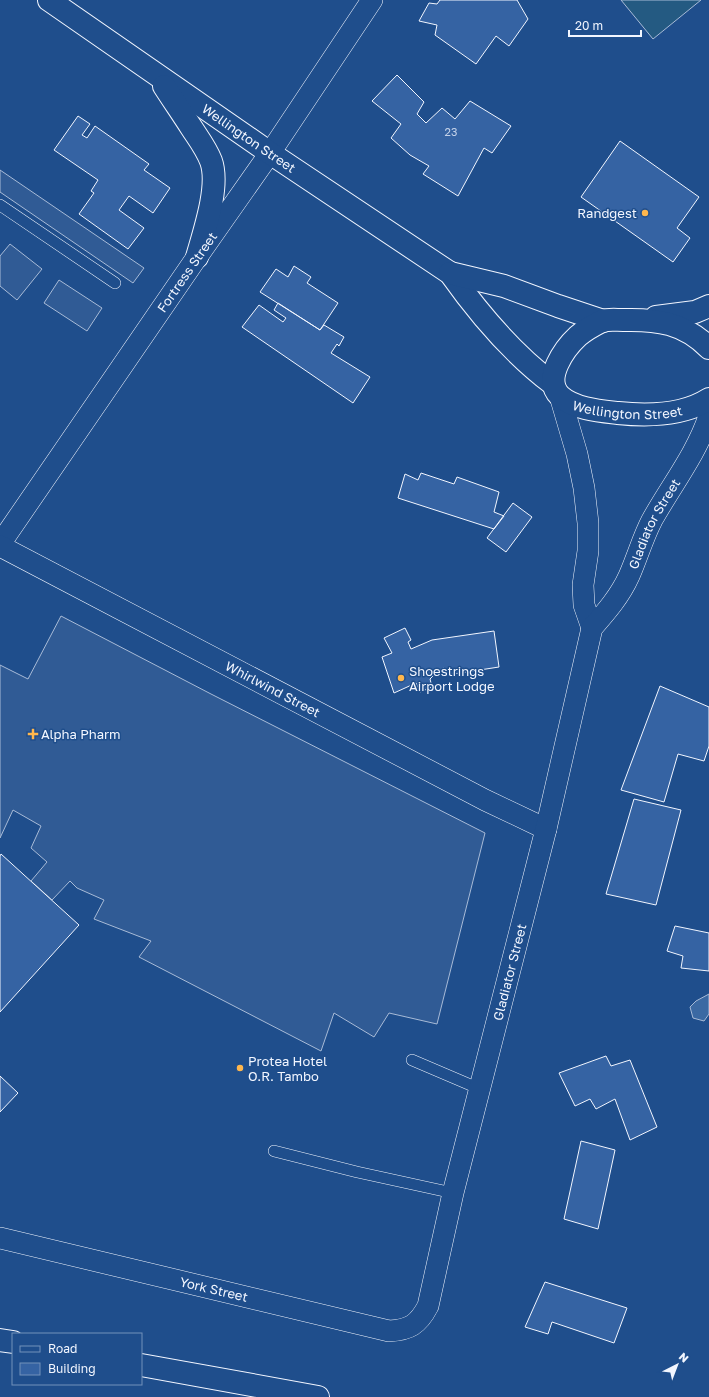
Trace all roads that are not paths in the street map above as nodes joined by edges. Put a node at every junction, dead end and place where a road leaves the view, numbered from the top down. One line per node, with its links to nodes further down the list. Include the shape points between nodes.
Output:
1 (49, 0): 3 (main road, Wellington Street)
2 (372, 0): 4 (street, Fortress Street)
3 (158, 76): 4 (main road, Wellington Street); 6 (main road, via 205,147 212,162 213,192)
4 (270, 153): 6 (street, Fortress Street); 7 (main road, Wellington Street)
5 (0, 205): 8 (lane)
6 (197, 257): 16 (street, Fortress Street)
7 (450, 273): 11 (main road, Wellington Street, via 504,286); 13 (main road, Wellington Street, via 470,302)
8 (115, 283)
9 (709, 306): 10 (main road, via 695,312)
10 (645, 319): 11 (main road, Wellington Street); 12 (main road, Wellington Street, via 684,329)
11 (603, 321): 13 (main road, Wellington Street, via 584,332 561,358 554,370)
12 (709, 348)
13 (556, 390): 14 (main road, Wellington Street, via 576,405 622,414 668,413 684,410); 17 (street, via 577,454 584,488 588,552 584,606)
14 (709, 398)
15 (709, 416): 17 (street, Gladiator Street, via 697,443 651,521 629,578 611,606)
16 (0, 545): 18 (street, Whirlwind Street)
17 (592, 628): 18 (street, Gladiator Street)
18 (546, 830): 20 (street, Gladiator Street)
19 (412, 1060): 20 (lane)
20 (480, 1089): 22 (street, Gladiator Street)
21 (274, 1151): 22 (lane)
22 (453, 1193): 24 (street, Gladiator Street, via 428,1306)
23 (0, 1238): 24 (street, York Street, via 389,1331 413,1326)
24 (423, 1315)
25 (0, 1340): 26 (main road)
26 (12, 1342)
27 (142, 1365): 28 (main road)
28 (318, 1397)

